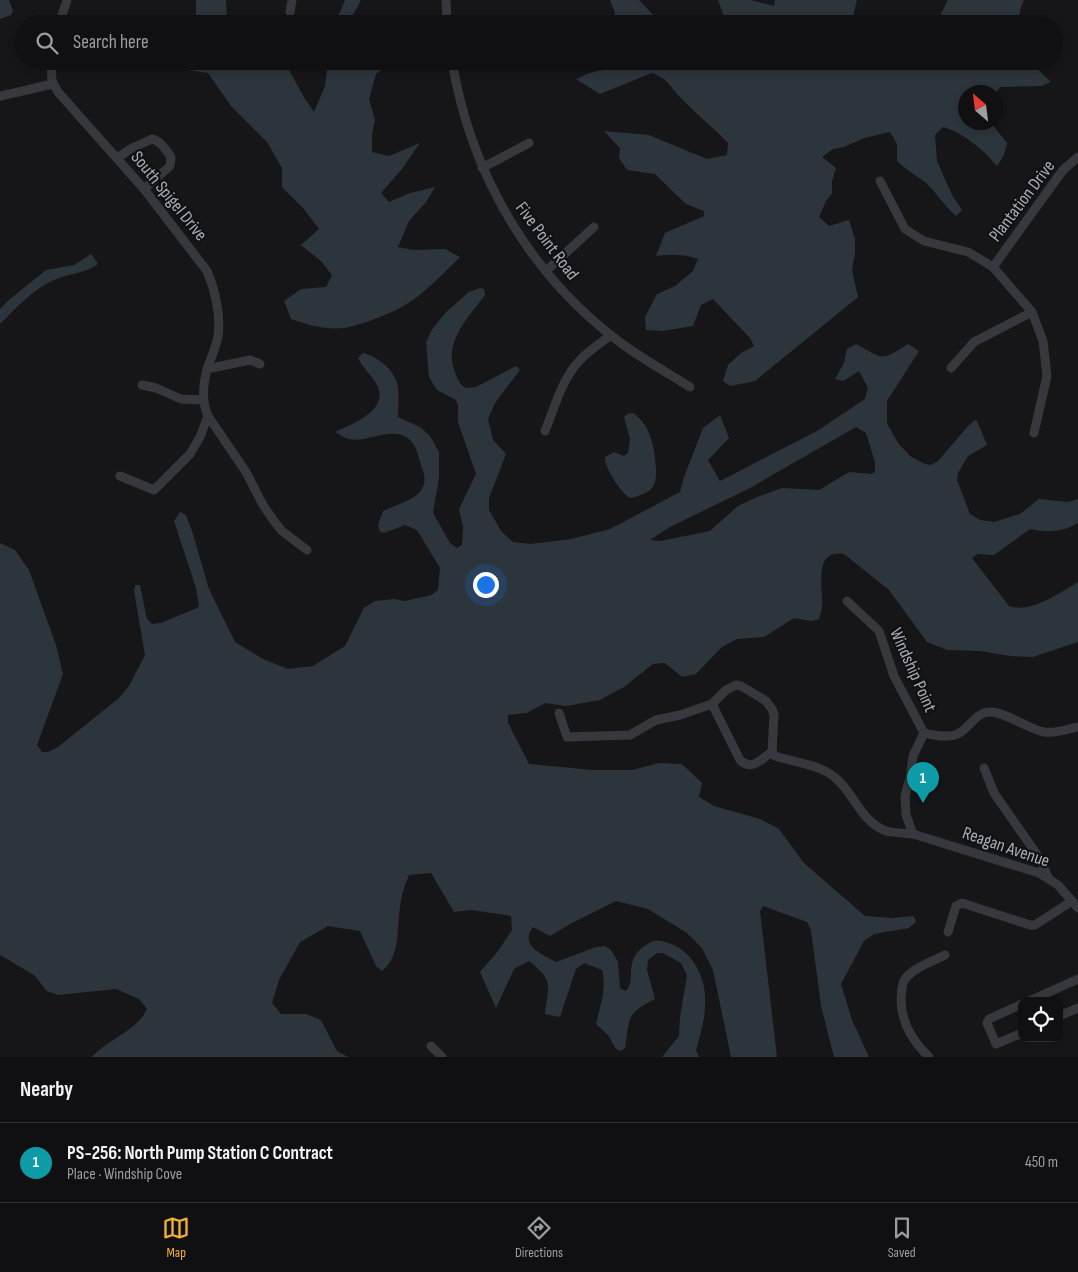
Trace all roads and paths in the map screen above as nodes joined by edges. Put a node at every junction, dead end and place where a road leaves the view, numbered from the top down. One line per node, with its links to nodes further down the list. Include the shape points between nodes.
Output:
1 (67, 0): 5 (street)
2 (292, 0): 4 (street)
3 (446, 0): 6 (street)
4 (290, 12)
5 (62, 15)
6 (447, 15)
7 (51, 70): 9 (street)
8 (454, 70): 14 (street, Five Point Road, via 467,127)
9 (53, 84): 10 (street); 12 (street, South Spigel Drive)
10 (0, 96)
11 (529, 143): 14 (street)
12 (117, 158): 16 (street, South Spigel Drive); 16 (street, via 152,139 166,150 171,157 170,166)
13 (1078, 158): 18 (street, Plantation Drive, via 1063,170)
14 (482, 168): 19 (street, Five Point Road, via 508,220)
15 (880, 181): 18 (street, via 905,229 924,242 968,252)
16 (144, 189): 24 (street, South Spigel Drive, via 202,262 211,282 219,324 216,346)
17 (594, 227): 19 (street)
18 (993, 267): 20 (street)
19 (546, 271): 21 (street, Five Point Road, via 585,313)
20 (1032, 312): 23 (street, via 974,342); 30 (street, via 1043,340 1047,376)
21 (611, 335): 26 (street, Five Point Road); 29 (street, via 572,370)
22 (260, 364): 24 (street, via 250,360)
23 (951, 368)
24 (207, 369): 27 (street, South Spigel Drive)
25 (142, 385): 27 (street, via 181,399)
26 (690, 387)
27 (203, 400): 28 (street, South Spigel Drive)
28 (208, 416): 31 (street, via 190,454 154,490); 32 (street, South Spigel Drive, via 274,521)
29 (545, 431)
30 (1034, 433)
31 (120, 476)
32 (307, 550)
33 (847, 601): 37 (street, Windship Point, via 879,631 894,676)
34 (712, 704): 35 (street, via 656,720 637,732 623,736 567,737); 38 (street, via 744,764 753,765); 38 (street, via 736,685 766,701 774,715)
35 (559, 713)
36 (1078, 727): 37 (street, via 1063,732 1043,732 988,712 956,735)
37 (924, 734): 40 (street, via 913,756 905,796 906,815)
38 (772, 752): 40 (street, Reagan Avenue, via 775,756 832,776 878,827)
39 (984, 768): 41 (street, via 994,792 1038,856)
40 (913, 834): 41 (street, Reagan Avenue)
41 (1048, 877): 42 (street, Reagan Avenue)
42 (1075, 904): 43 (street, via 1030,925 962,903 956,906)
43 (948, 932)
44 (945, 955): 53 (street, via 920,968 903,984 901,1006 904,1022 916,1044)
45 (1078, 979): 46 (street)
46 (1038, 997)
47 (1018, 1006): 50 (street, via 989,1019 987,1023 996,1044)
48 (1078, 1008): 49 (street)
49 (1063, 1014)
50 (1018, 1035)
51 (432, 1046): 52 (street)
52 (442, 1057)
53 (929, 1057)

